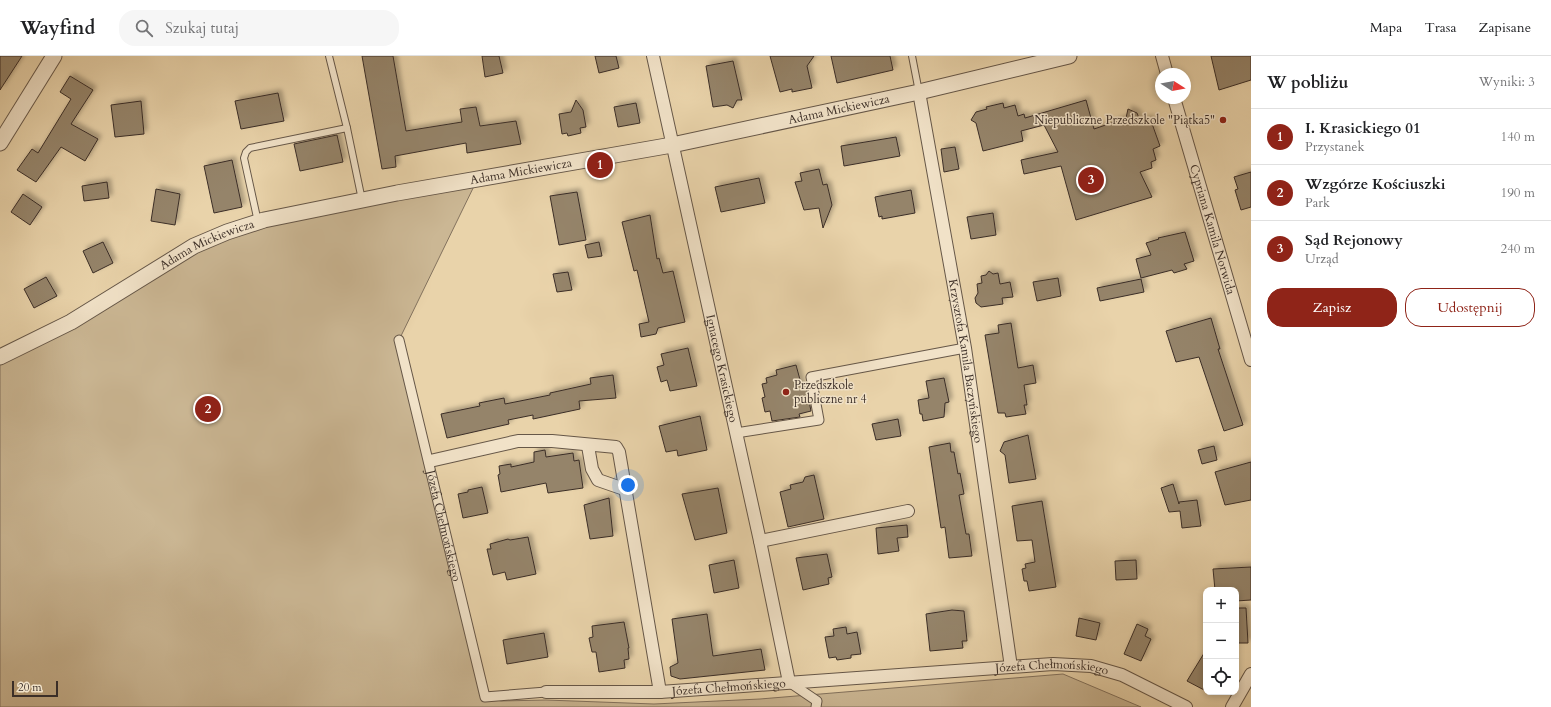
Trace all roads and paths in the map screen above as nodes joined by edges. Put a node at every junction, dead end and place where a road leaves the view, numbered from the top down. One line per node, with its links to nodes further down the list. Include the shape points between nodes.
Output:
1 (54, 56): 11 (street)
2 (329, 56): 10 (lane)
3 (653, 56): 12 (street, Ignacego Krasickiego)
4 (912, 56): 8 (lane, Krzysztofa Kamila Baczyńskiego)
5 (1069, 56): 8 (street, Adama Mickiewicza)
6 (1162, 56): 7 (street)
7 (1165, 68)
8 (919, 92): 12 (street, Adama Mickiewicza); 16 (street, Krzysztofa Kamila Baczyńskiego)
9 (1176, 104): 18 (street, Cypriana Kamila Norwida)
10 (347, 128): 13 (lane); 14 (lane, via 250,148 246,152 244,158)
11 (0, 143)
12 (672, 145): 13 (street, Adama Mickiewicza); 19 (street, Ignacego Krasickiego)
13 (362, 200): 14 (street, Adama Mickiewicza)
14 (258, 222): 17 (street, Adama Mickiewicza, via 194,246 71,322)
15 (399, 340): 21 (street, Józefa Chełmońskiego)
16 (965, 348): 19 (street, via 810,376 819,420); 25 (street, Krzysztofa Kamila Baczyńskiego)
17 (0, 357)
18 (1251, 360)
19 (736, 433): 24 (street, Ignacego Krasickiego)
20 (588, 446): 21 (street, via 552,441 518,441); 22 (street, via 592,468 598,480); 22 (street, via 616,447)
21 (430, 461): 28 (street, Józefa Chełmońskiego, via 485,697)
22 (627, 490): 29 (street)
23 (908, 511): 24 (street)
24 (760, 541): 27 (street, Ignacego Krasickiego)
25 (1011, 667): 27 (street, Józefa Chełmońskiego); 31 (street, Józefa Chełmońskiego, via 1053,664 1091,666 1122,675)
26 (1251, 674): 32 (street)
27 (789, 682): 29 (street, Józefa Chełmońskiego); 30 (street, via 817,701)
28 (546, 692): 29 (street, Józefa Chełmońskiego)
29 (660, 692)
30 (816, 707)
31 (1186, 707)
32 (1232, 707)

